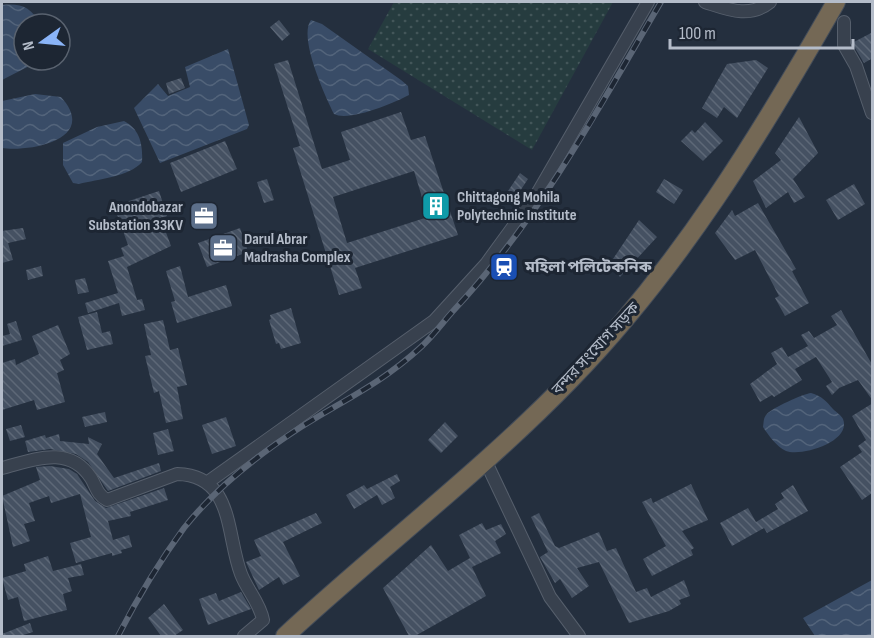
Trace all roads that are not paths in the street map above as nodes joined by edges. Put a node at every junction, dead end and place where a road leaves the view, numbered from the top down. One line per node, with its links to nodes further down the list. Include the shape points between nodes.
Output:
1 (648, 2): 9 (street, via 537,194 486,264 434,321)
2 (705, 2): 3 (street, via 745,12)
3 (770, 2)
4 (836, 2): 7 (highway, বন্দর সংযোগ সড়ক, via 722,190 662,275 571,379)
5 (844, 22): 6 (street, via 844,45)
6 (873, 113)
7 (484, 460): 11 (highway, বন্দর সংযোগ সড়ক); 12 (street, via 550,597)
8 (2, 468): 9 (street, via 40,458 64,457 86,472 107,500 177,474)
9 (208, 482): 10 (street, via 218,493 246,588 261,610 263,620)
10 (244, 636)
11 (285, 636)
12 (579, 636)

